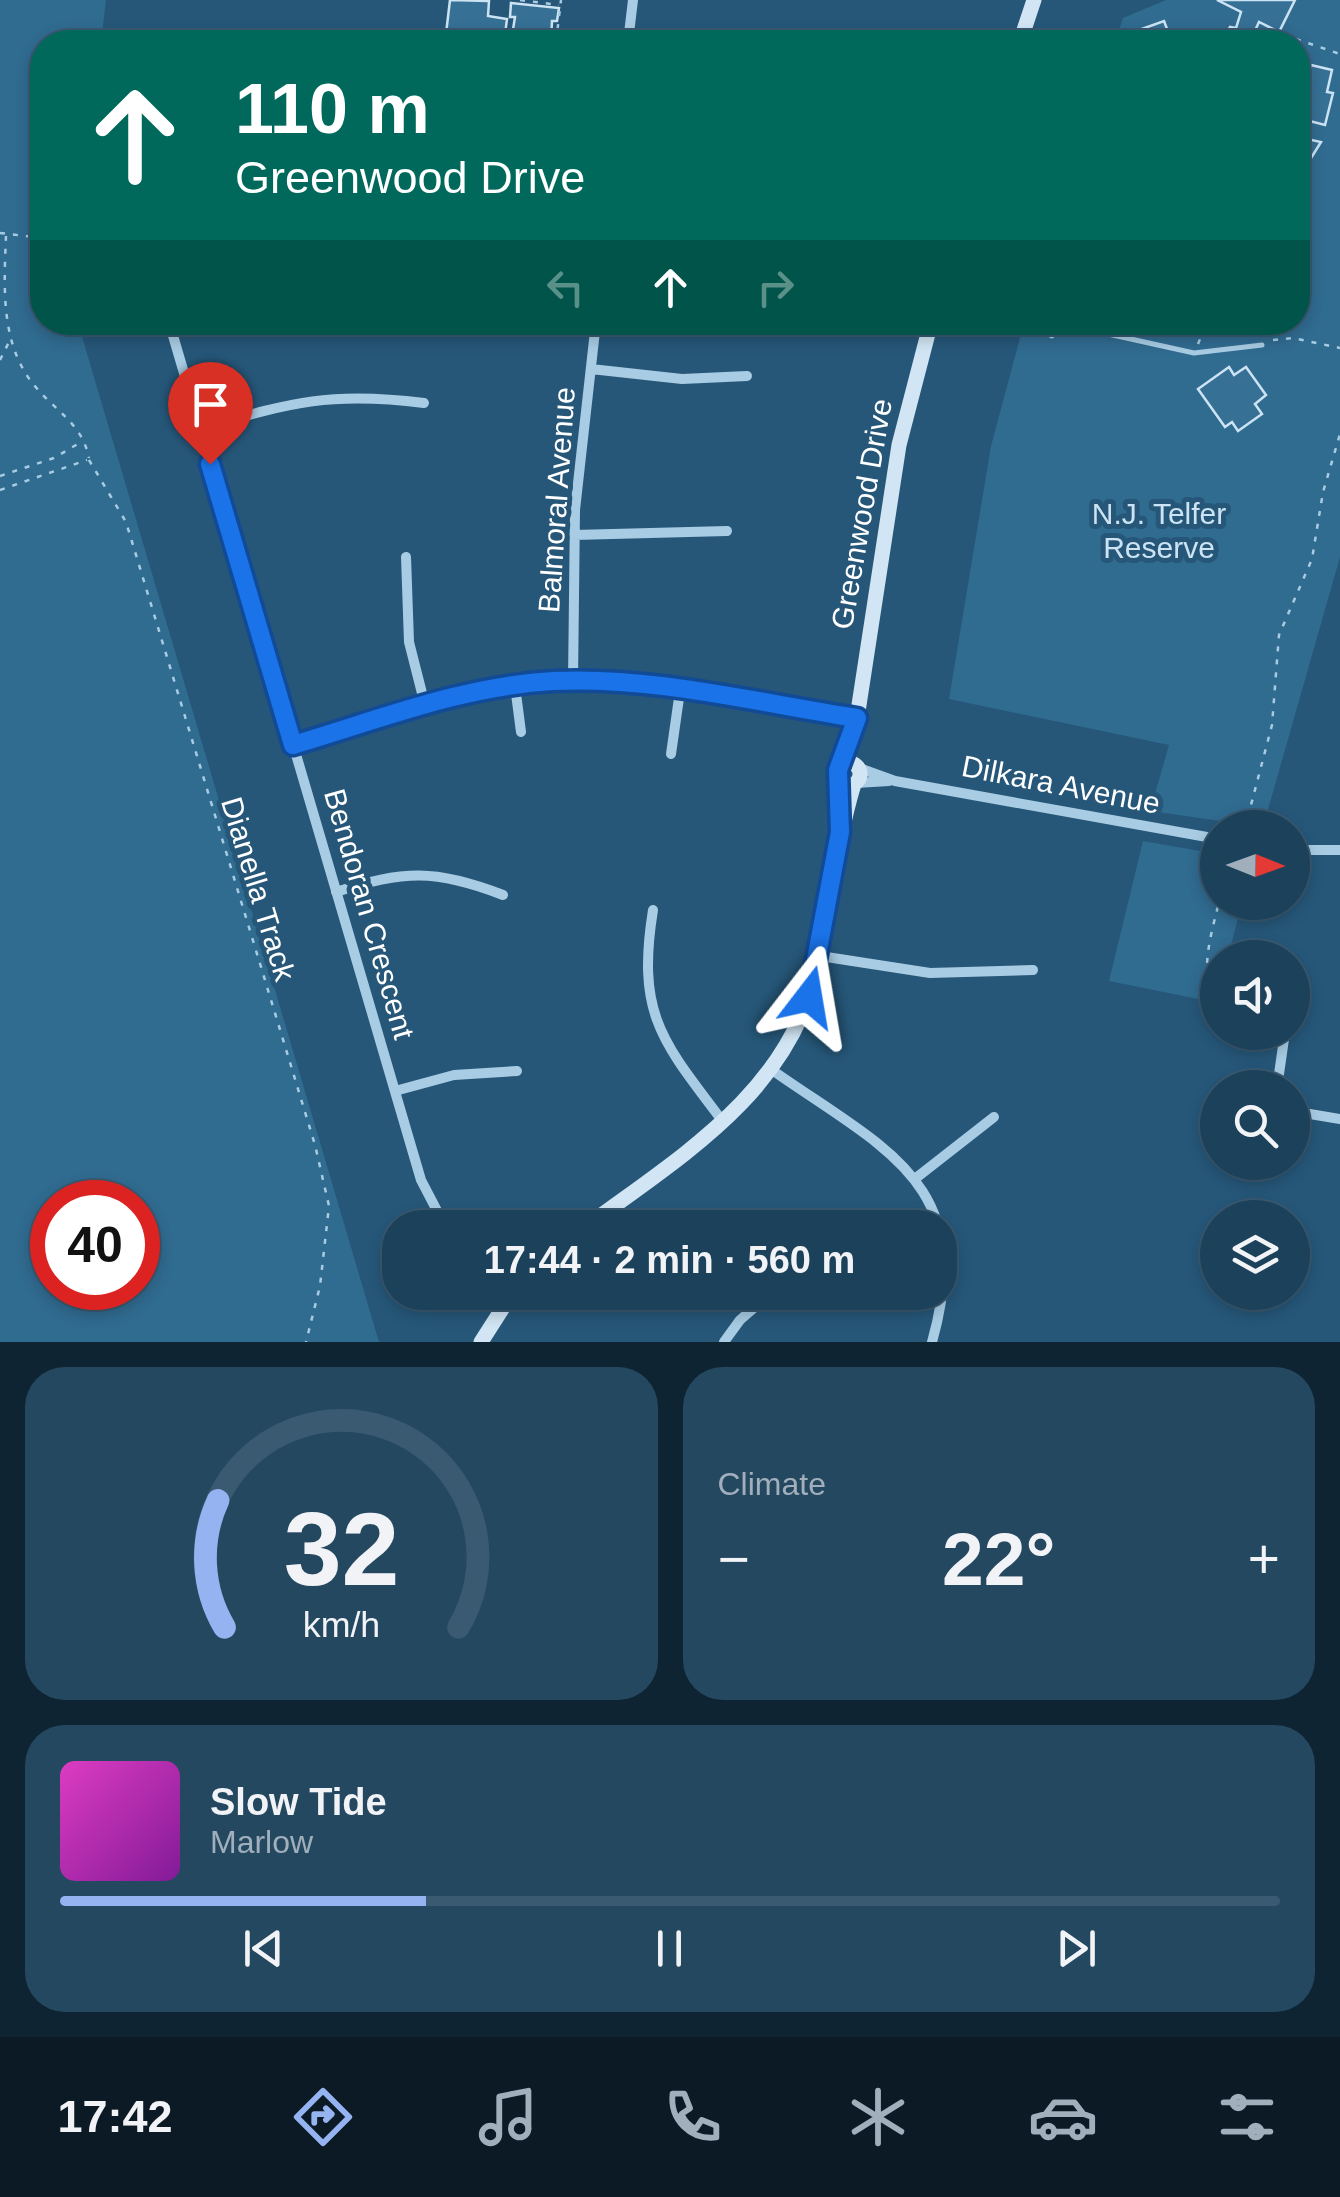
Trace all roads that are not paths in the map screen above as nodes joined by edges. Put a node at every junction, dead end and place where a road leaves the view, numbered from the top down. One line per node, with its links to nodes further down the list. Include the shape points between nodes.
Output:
1 (633, 0): 3 (street)
2 (1034, 0): 4 (street)
3 (629, 30)
4 (1024, 30)
5 (173, 335): 13 (street, Bendoran Crescent)
6 (594, 335): 10 (street, Balmoral Avenue)
7 (928, 335): 21 (street, Greenwood Drive, via 901,434)
8 (1117, 335): 9 (lane, via 1194,352)
9 (1262, 344)
10 (590, 368): 11 (street, via 682,378); 15 (street, Balmoral Avenue)
11 (746, 376)
12 (424, 403): 13 (street, via 317,398)
13 (199, 430): 23 (street, Bendoran Crescent)
14 (727, 530): 15 (street)
15 (574, 536): 17 (street, Balmoral Avenue)
16 (406, 556): 20 (street, via 409,642)
17 (573, 681): 18 (street); 19 (street)
18 (515, 686): 20 (street); 22 (street)
19 (680, 691): 21 (street); 24 (street)
20 (425, 705): 23 (street)
21 (857, 718): 25 (street, Greenwood Drive)
22 (521, 732)
23 (293, 745): 29 (street, Bendoran Crescent)
24 (671, 754)
25 (851, 775): 26 (street, Dilkara Avenue); 32 (street, Greenwood Drive)
26 (1200, 835)
27 (1340, 848): 28 (street)
28 (1310, 851)
29 (336, 892): 30 (street, via 428,873); 36 (street, Bendoran Crescent)
30 (503, 895)
31 (653, 910): 40 (street, via 646,977 655,1021)
32 (820, 956): 33 (street, via 930,973); 34 (street, Greenwood Drive, via 797,1027)
33 (1034, 970)
34 (772, 1070): 40 (street, Greenwood Drive); 41 (street)
35 (517, 1071): 36 (street, via 454,1074)
36 (395, 1091): 42 (street, Bendoran Crescent)
37 (1310, 1114): 39 (street)
38 (994, 1117): 41 (street)
39 (1340, 1119)
40 (724, 1122): 43 (street, Greenwood Drive)
41 (916, 1178): 48 (street, via 945,1249)
42 (435, 1210)
43 (608, 1210)
44 (501, 1310): 46 (street)
45 (751, 1310): 47 (street)
46 (481, 1342)
47 (724, 1342)
48 (932, 1342)

